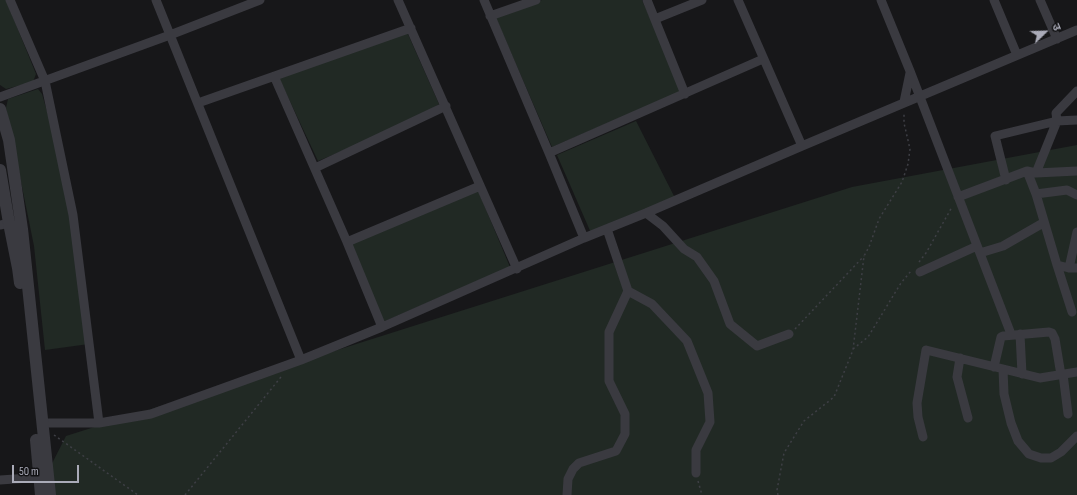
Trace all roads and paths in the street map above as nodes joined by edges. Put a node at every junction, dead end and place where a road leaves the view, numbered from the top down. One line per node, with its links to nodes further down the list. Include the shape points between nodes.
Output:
1 (10, 0): 23 (street)
2 (156, 0): 17 (street)
3 (260, 0): 17 (street)
4 (398, 0): 15 (street)
5 (484, 0): 13 (street)
6 (536, 0): 13 (street)
7 (647, 0): 14 (street)
8 (702, 0): 14 (street)
9 (738, 0): 20 (street)
10 (881, 0): 21 (street)
11 (994, 0): 19 (street)
12 (1040, 0): 18 (street)
13 (490, 16): 35 (street)
14 (655, 19): 25 (street)
15 (411, 28): 22 (street); 30 (street)
16 (1077, 30): 18 (street)
17 (170, 35): 23 (street); 29 (street)
18 (1056, 39): 19 (street)
19 (1017, 55): 26 (street)
20 (764, 59): 25 (street); 34 (street)
21 (910, 71): 26 (street); 28 (street)
22 (274, 76): 29 (street); 36 (street)
23 (44, 81): 27 (street); 73 (street, via 73,215)
24 (1077, 91): 33 (street, via 1056,113)
25 (685, 94): 35 (street)
26 (919, 96): 28 (street); 44 (street)
27 (0, 97)
28 (904, 102): 34 (street); 54 (path, via 904,123 910,148 908,164 902,182 879,219)
29 (198, 103): 66 (street)
30 (446, 106): 36 (street); 41 (street)
31 (0, 109): 45 (street, via 9,140)
32 (1077, 120): 33 (street)
33 (1057, 121): 39 (street); 40 (street, via 995,136)
34 (802, 146): 46 (street)
35 (549, 152): 51 (street)
36 (314, 168): 52 (street)
37 (0, 170): 47 (street)
38 (1077, 171): 39 (street)
39 (1032, 172): 40 (street); 42 (street)
40 (1006, 180): 44 (street)
41 (480, 186): 52 (street); 56 (street)
42 (1036, 194): 43 (street, via 1067,190); 48 (street)
43 (1077, 194)
44 (958, 197): 53 (street); 58 (path)
45 (19, 210): 47 (street); 74 (street)
46 (646, 213): 49 (street); 62 (street, via 663,226 684,249 697,257 714,281 730,324 757,346)
47 (5, 220): 78 (street, via 18,268)
48 (1043, 222): 53 (street, via 1003,246); 55 (street)
49 (607, 229): 51 (street); 59 (street)
50 (1077, 232): 57 (street)
51 (584, 238): 56 (street)
52 (347, 242): 61 (street)
53 (978, 249): 58 (street); 63 (street)
54 (864, 256): 62 (path); 64 (path)
55 (1057, 265): 57 (street); 60 (street)
56 (517, 268): 61 (street)
57 (1073, 268)
58 (916, 269): 64 (path, via 901,283 868,337)
59 (628, 291): 77 (street, via 652,304 687,341 708,393 710,422 696,450); 84 (street, via 609,332 609,381 625,414 625,434 616,452 578,463 568,479)
60 (1072, 312)
61 (382, 327): 66 (street)
62 (790, 334)
63 (1016, 334): 67 (street, via 1002,336); 69 (street); 70 (street, via 1052,333)
64 (853, 350): 86 (path, via 834,397 804,421 784,453)
65 (960, 358): 67 (street); 72 (street, via 957,377); 76 (street, via 926,350 917,403)
66 (298, 361): 73 (street, via 152,414); 83 (path)
67 (999, 368): 69 (street); 75 (street, via 1011,423 1018,441 1029,454 1051,458)
68 (1077, 372): 70 (street)
69 (1022, 374): 70 (street, via 1040,378)
70 (1062, 374): 71 (street)
71 (1068, 414)
72 (968, 418)
73 (100, 423): 74 (street)
74 (43, 425): 78 (street); 82 (path)
75 (1077, 436)
76 (923, 437)
77 (696, 473): 85 (path)
78 (44, 477): 79 (street); 80 (street); 81 (street)
79 (0, 480)
80 (41, 495)
81 (50, 495)
82 (138, 495)
83 (185, 495)
84 (567, 495)
85 (702, 495)
86 (778, 495)

